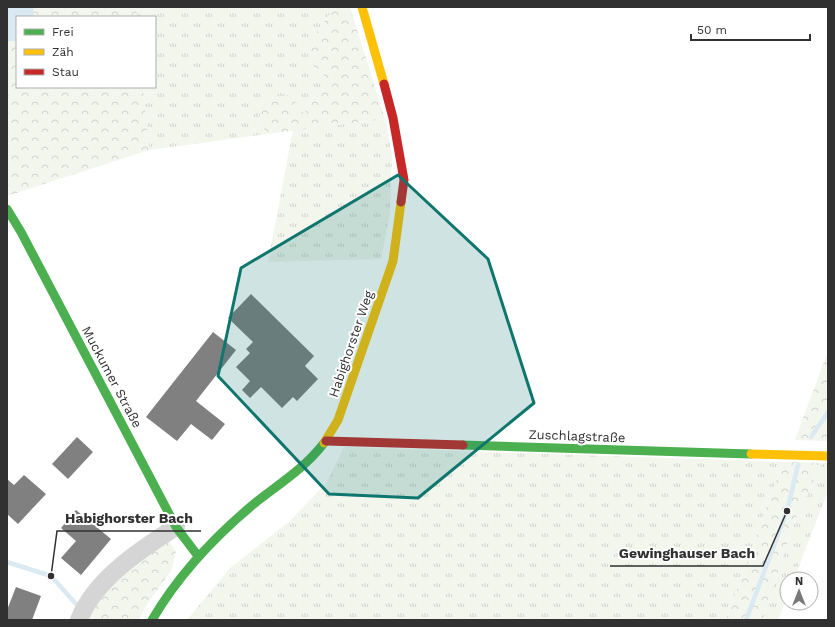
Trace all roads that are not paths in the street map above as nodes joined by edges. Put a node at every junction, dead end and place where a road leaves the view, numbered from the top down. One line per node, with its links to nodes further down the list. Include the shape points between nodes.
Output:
1 (362, 7): 3 (street, Habighorster Weg, via 394,118 404,180 393,261 338,420)
2 (7, 209): 5 (street, Muckumer Straße)
3 (326, 441): 4 (street, Zuschlagstraße); 6 (street, Habighorster Weg, via 305,465 258,501)
4 (828, 456)
5 (176, 527): 6 (street, Muckumer Straße); 7 (street, via 122,564 84,607)
6 (198, 556): 8 (street, Habighorster Weg, via 164,598)
7 (79, 620)
8 (152, 620)

